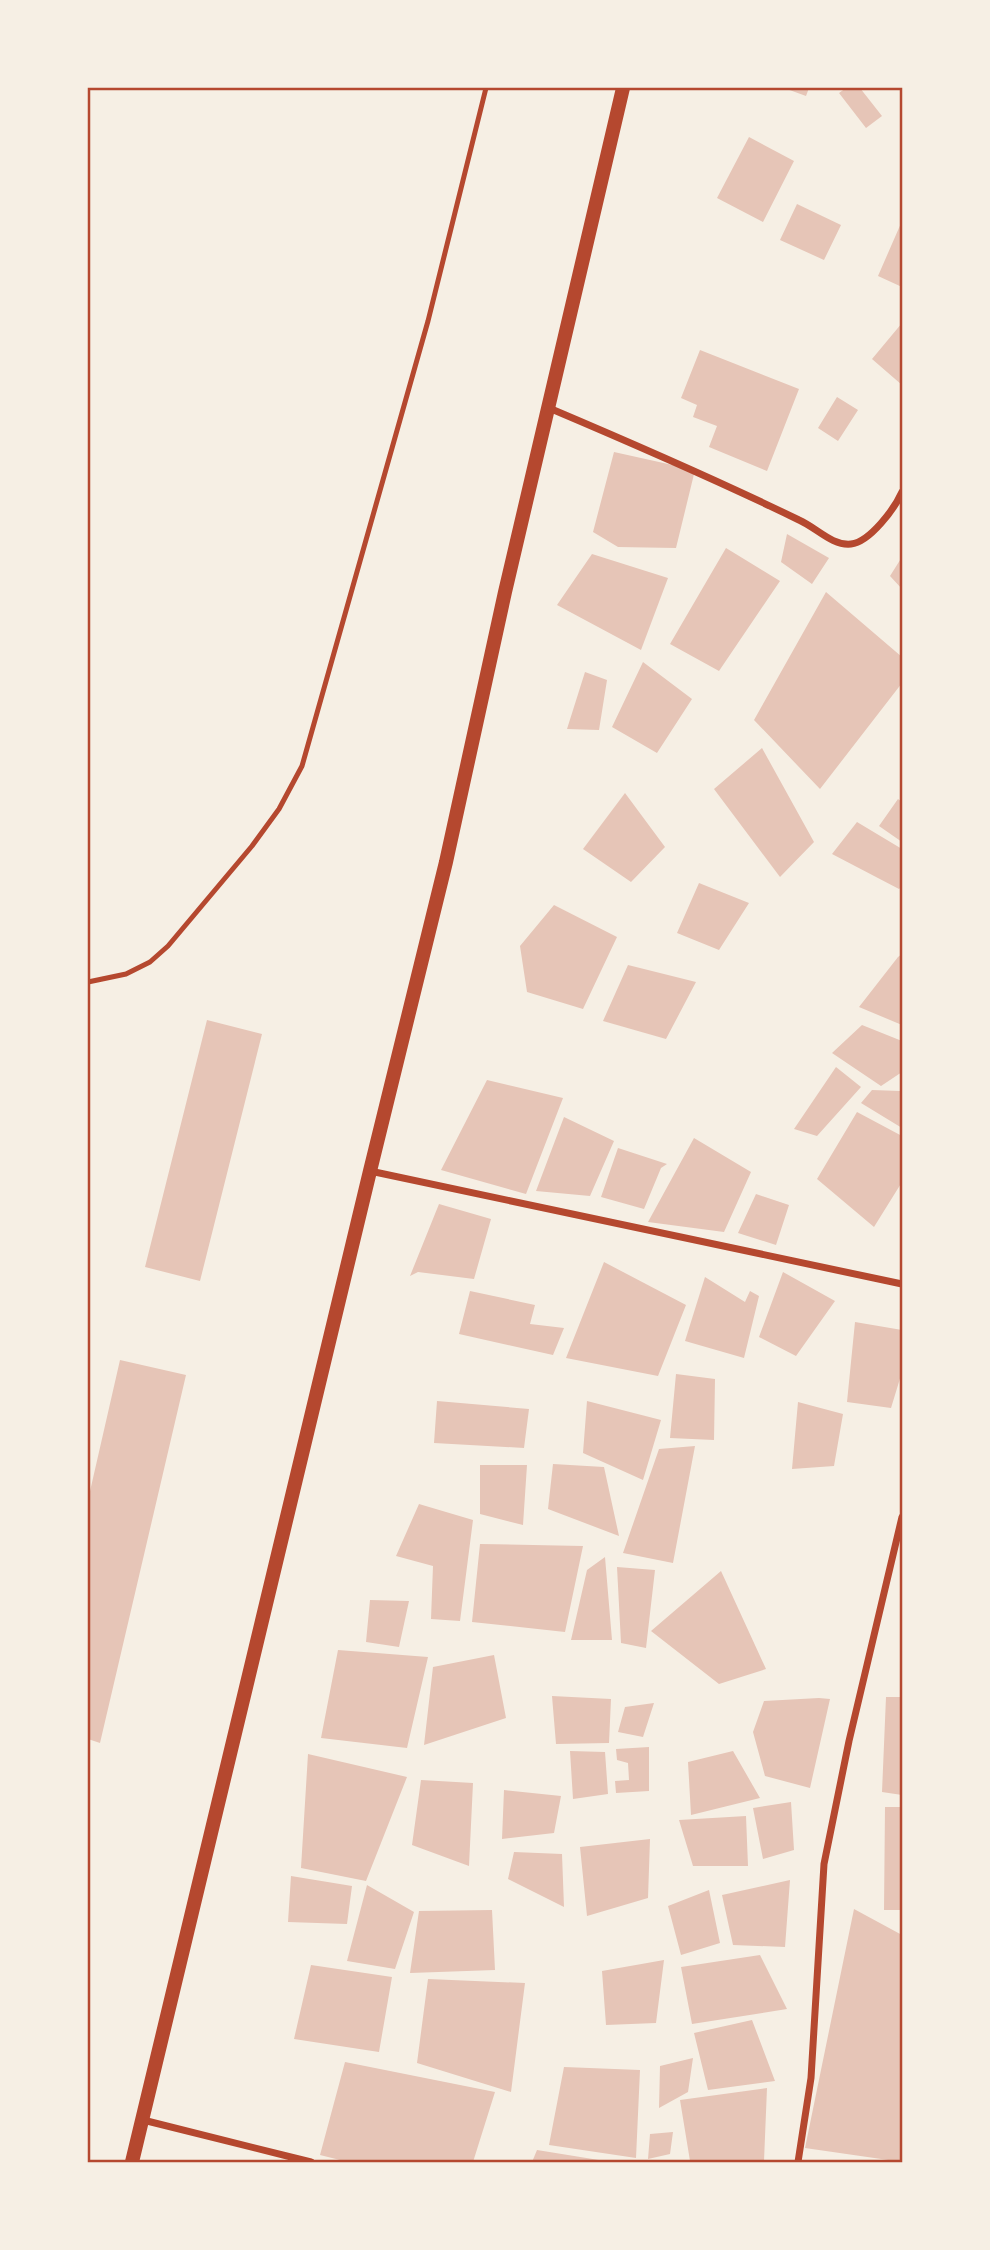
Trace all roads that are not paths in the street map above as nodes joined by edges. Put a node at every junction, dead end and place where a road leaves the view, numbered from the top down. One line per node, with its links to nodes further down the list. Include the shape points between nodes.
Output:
1 (486, 88): 5 (lane, via 428,321 302,766 279,809 168,946 126,974)
2 (623, 88): 3 (main road)
3 (550, 408): 4 (street, via 707,475 810,525 838,544 855,544 867,536 895,509); 6 (main road)
4 (902, 492)
5 (88, 982)
6 (370, 1171): 7 (street); 9 (main road)
7 (902, 1284)
8 (902, 1517): 12 (street, via 824,1864 811,2078)
9 (143, 2120): 10 (main road); 11 (street)
10 (132, 2162)
11 (311, 2162)
12 (798, 2162)

